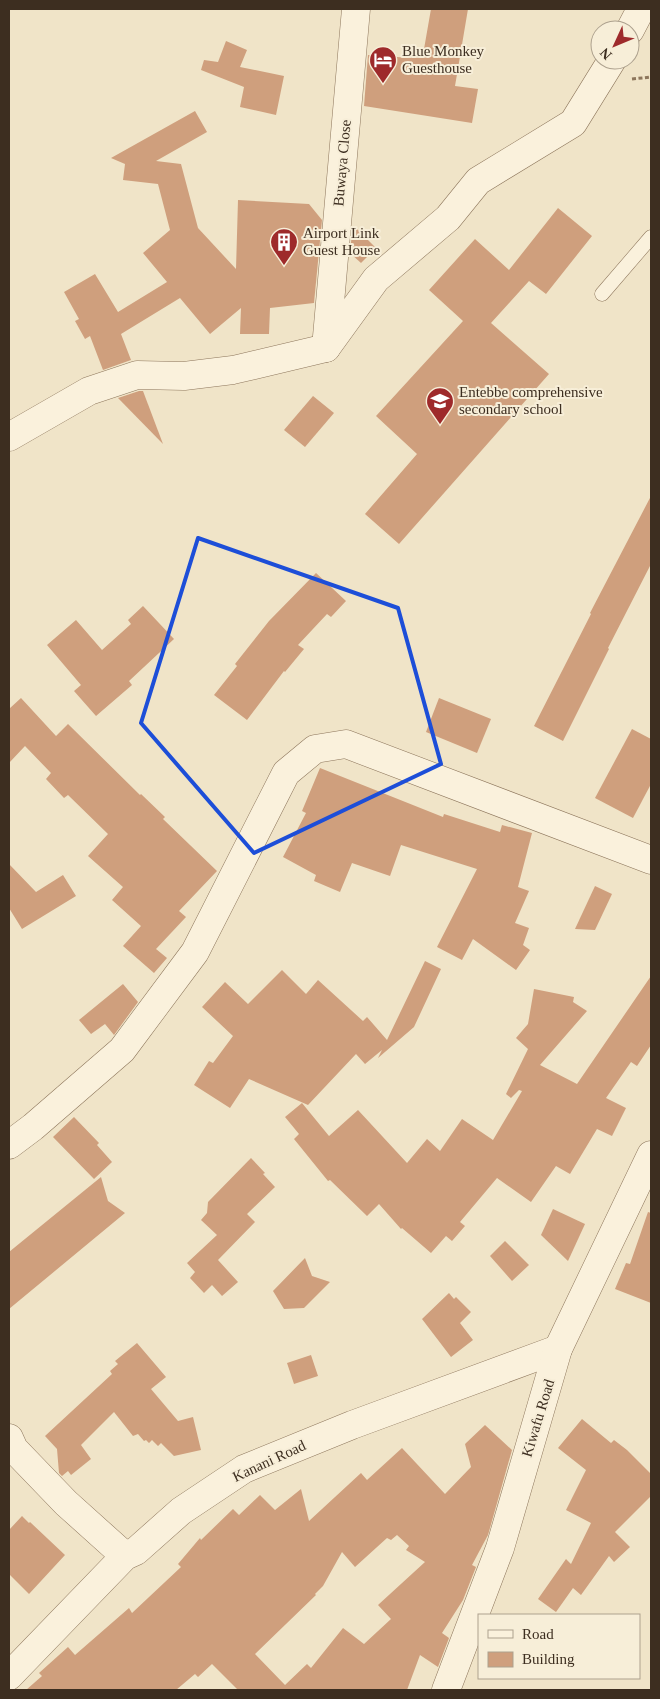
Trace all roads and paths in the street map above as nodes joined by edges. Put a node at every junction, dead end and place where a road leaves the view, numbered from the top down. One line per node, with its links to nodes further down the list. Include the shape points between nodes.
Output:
1 (356, 9): 5 (street, Buwaya Close)
2 (606, 70): 5 (street, via 573,123 478,181 448,218 376,279)
3 (651, 237): 4 (lane)
4 (602, 294)
5 (326, 348): 6 (street, via 233,370 184,376 137,375 89,391)
6 (9, 437)
7 (651, 860): 8 (street, via 346,744 315,749 286,773 195,952 122,1050)
8 (9, 1144)
9 (651, 1155): 10 (street, Kiwafu Road)
10 (558, 1349): 12 (street, Kanani Road, via 352,1425 244,1469 181,1511 136,1551); 14 (street, Kiwafu Road, via 500,1548)
11 (9, 1438): 12 (street, via 14,1449 66,1503)
12 (125, 1556): 13 (street, Kanani Road)
13 (9, 1676)
14 (446, 1690)

